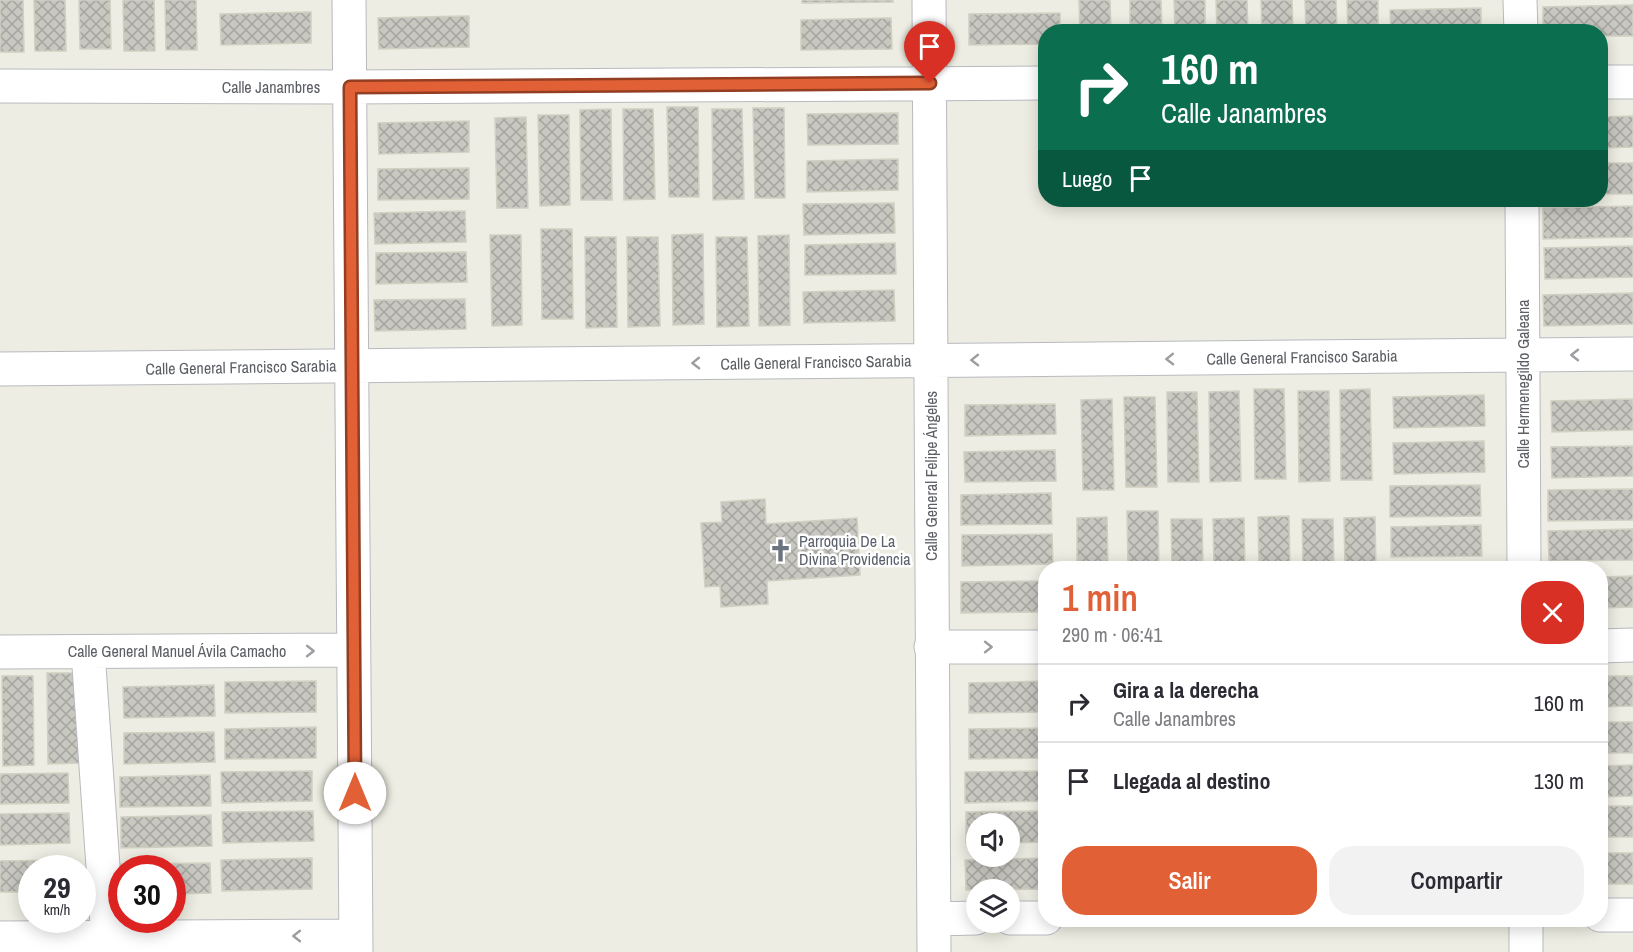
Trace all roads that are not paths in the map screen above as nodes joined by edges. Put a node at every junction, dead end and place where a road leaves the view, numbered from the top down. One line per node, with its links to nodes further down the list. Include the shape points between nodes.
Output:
1 (349, 0): 10 (street)
2 (929, 0): 7 (street, Calle General Felipe Ángeles)
3 (1520, 0): 4 (street)
4 (1521, 24)
5 (1608, 82): 6 (street)
6 (1633, 82)
7 (930, 83): 8 (street, Calle Janambres); 10 (street, Calle Janambres); 14 (street, Calle General Felipe Ángeles)
8 (1038, 83)
9 (0, 86): 10 (street, Calle Janambres)
10 (350, 87): 15 (street)
11 (1522, 207): 13 (street, Calle Hermenegildo Galeana)
12 (1633, 354): 13 (street, Calle General Francisco Sarabia, one-way to 13)
13 (1523, 355): 14 (street, Calle General Francisco Sarabia, one-way to 14); 17 (street, Calle Hermenegildo Galeana)
14 (930, 361): 15 (street, Calle General Francisco Sarabia, one-way to 15); 20 (street, Calle General Felipe Ángeles)
15 (352, 366): 16 (street, Calle General Francisco Sarabia); 22 (street)
16 (0, 369)
17 (1524, 561)
18 (1633, 645): 19 (street)
19 (1608, 646)
20 (931, 647): 21 (street, one-way to 21); 30 (street, Calle General Felipe Ángeles)
21 (1038, 647)
22 (354, 650): 24 (street, Calle General Manuel Ávila Camacho, one-way to 22); 34 (street)
23 (0, 652): 24 (street, Calle General Manuel Ávila Camacho)
24 (88, 652): 33 (street)
25 (1608, 915): 26 (street)
26 (1633, 915)
27 (966, 918): 30 (street)
28 (1020, 918): 29 (street)
29 (1038, 918)
30 (934, 919): 35 (street, Calle General Felipe Ángeles)
31 (1526, 927): 36 (street)
32 (0, 938): 33 (street)
33 (108, 938): 34 (street, one-way to 33)
34 (356, 944)
35 (934, 952)
36 (1526, 952)

